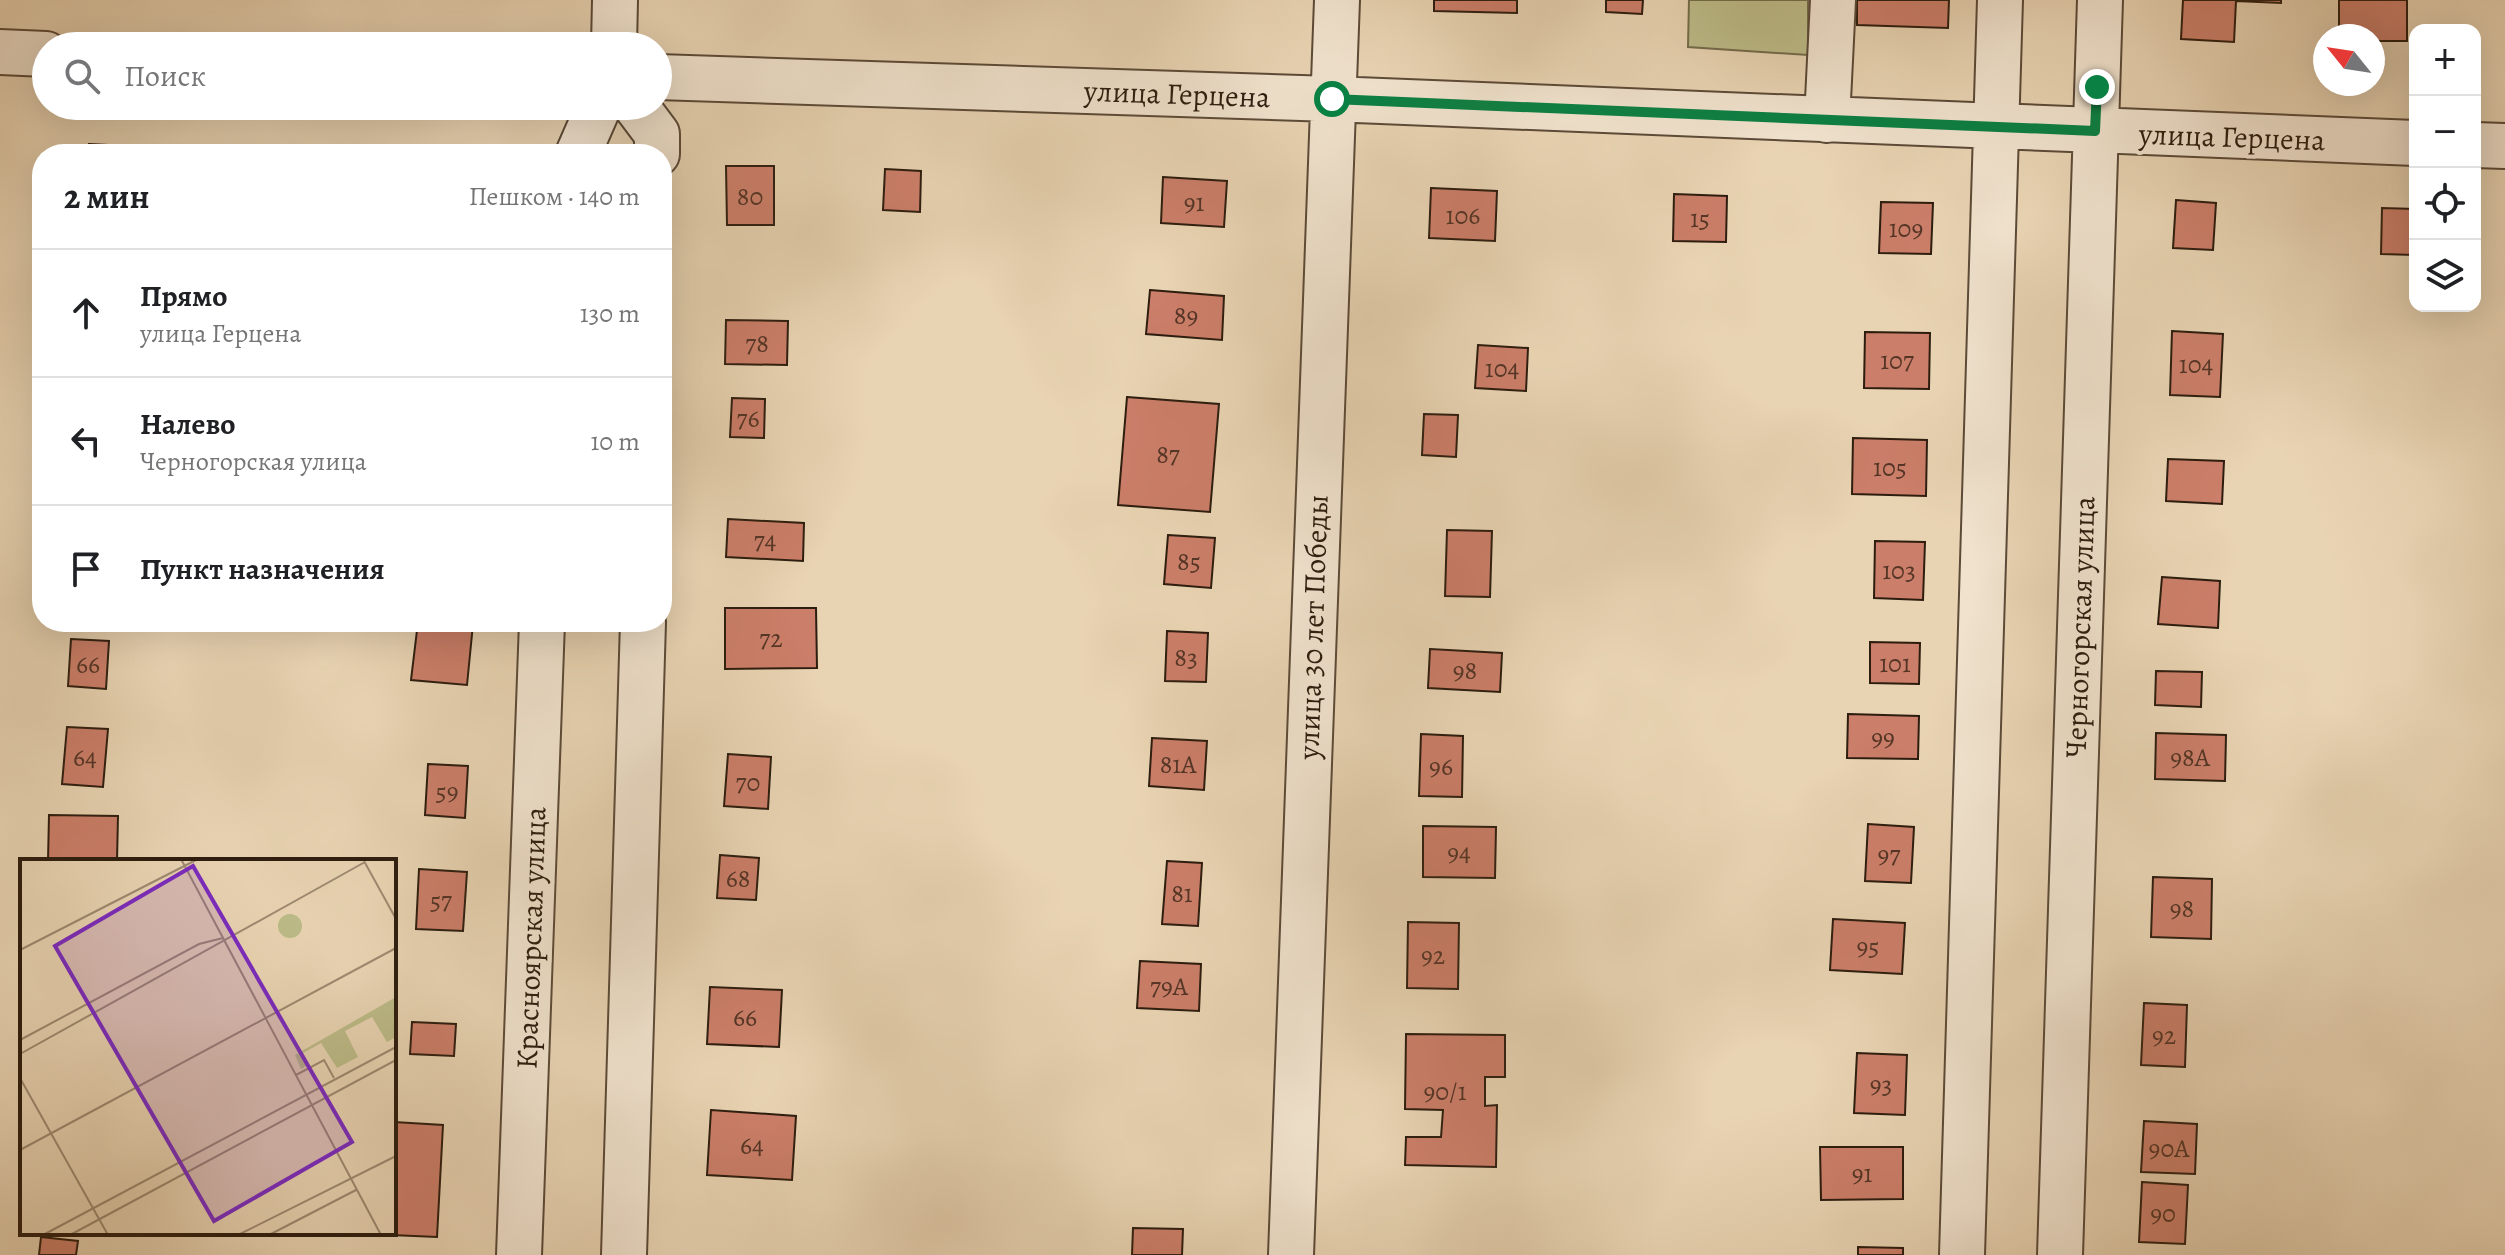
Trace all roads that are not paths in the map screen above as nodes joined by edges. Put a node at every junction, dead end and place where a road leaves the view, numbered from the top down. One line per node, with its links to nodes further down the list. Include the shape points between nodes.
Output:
1 (615, 0): 6 (street)
2 (1337, 0): 10 (street, улица 30 лет Победы)
3 (1833, 0): 13 (street)
4 (2000, 0): 14 (street)
5 (2100, 0): 15 (street, Черногорская улица)
6 (614, 32)
7 (0, 52): 8 (street)
8 (32, 53)
9 (672, 77): 10 (street, улица Герцена)
10 (1332, 99): 13 (street, улица Герцена); 25 (street, улица 30 лет Победы)
11 (593, 120): 17 (street)
12 (646, 120): 18 (street, via 657,134)
13 (1827, 120): 14 (street, улица Герцена)
14 (1998, 126): 15 (street, улица Герцена); 26 (street)
15 (2095, 131): 16 (street, улица Герцена); 27 (street, Черногорская улица)
16 (2409, 143)
17 (582, 144)
18 (657, 144)
19 (2481, 145): 20 (street)
20 (2505, 146)
21 (542, 632): 23 (street, Красноярская улица)
22 (643, 632): 24 (street)
23 (519, 1255)
24 (624, 1255)
25 (1291, 1255)
26 (1962, 1255)
27 (2060, 1255)

